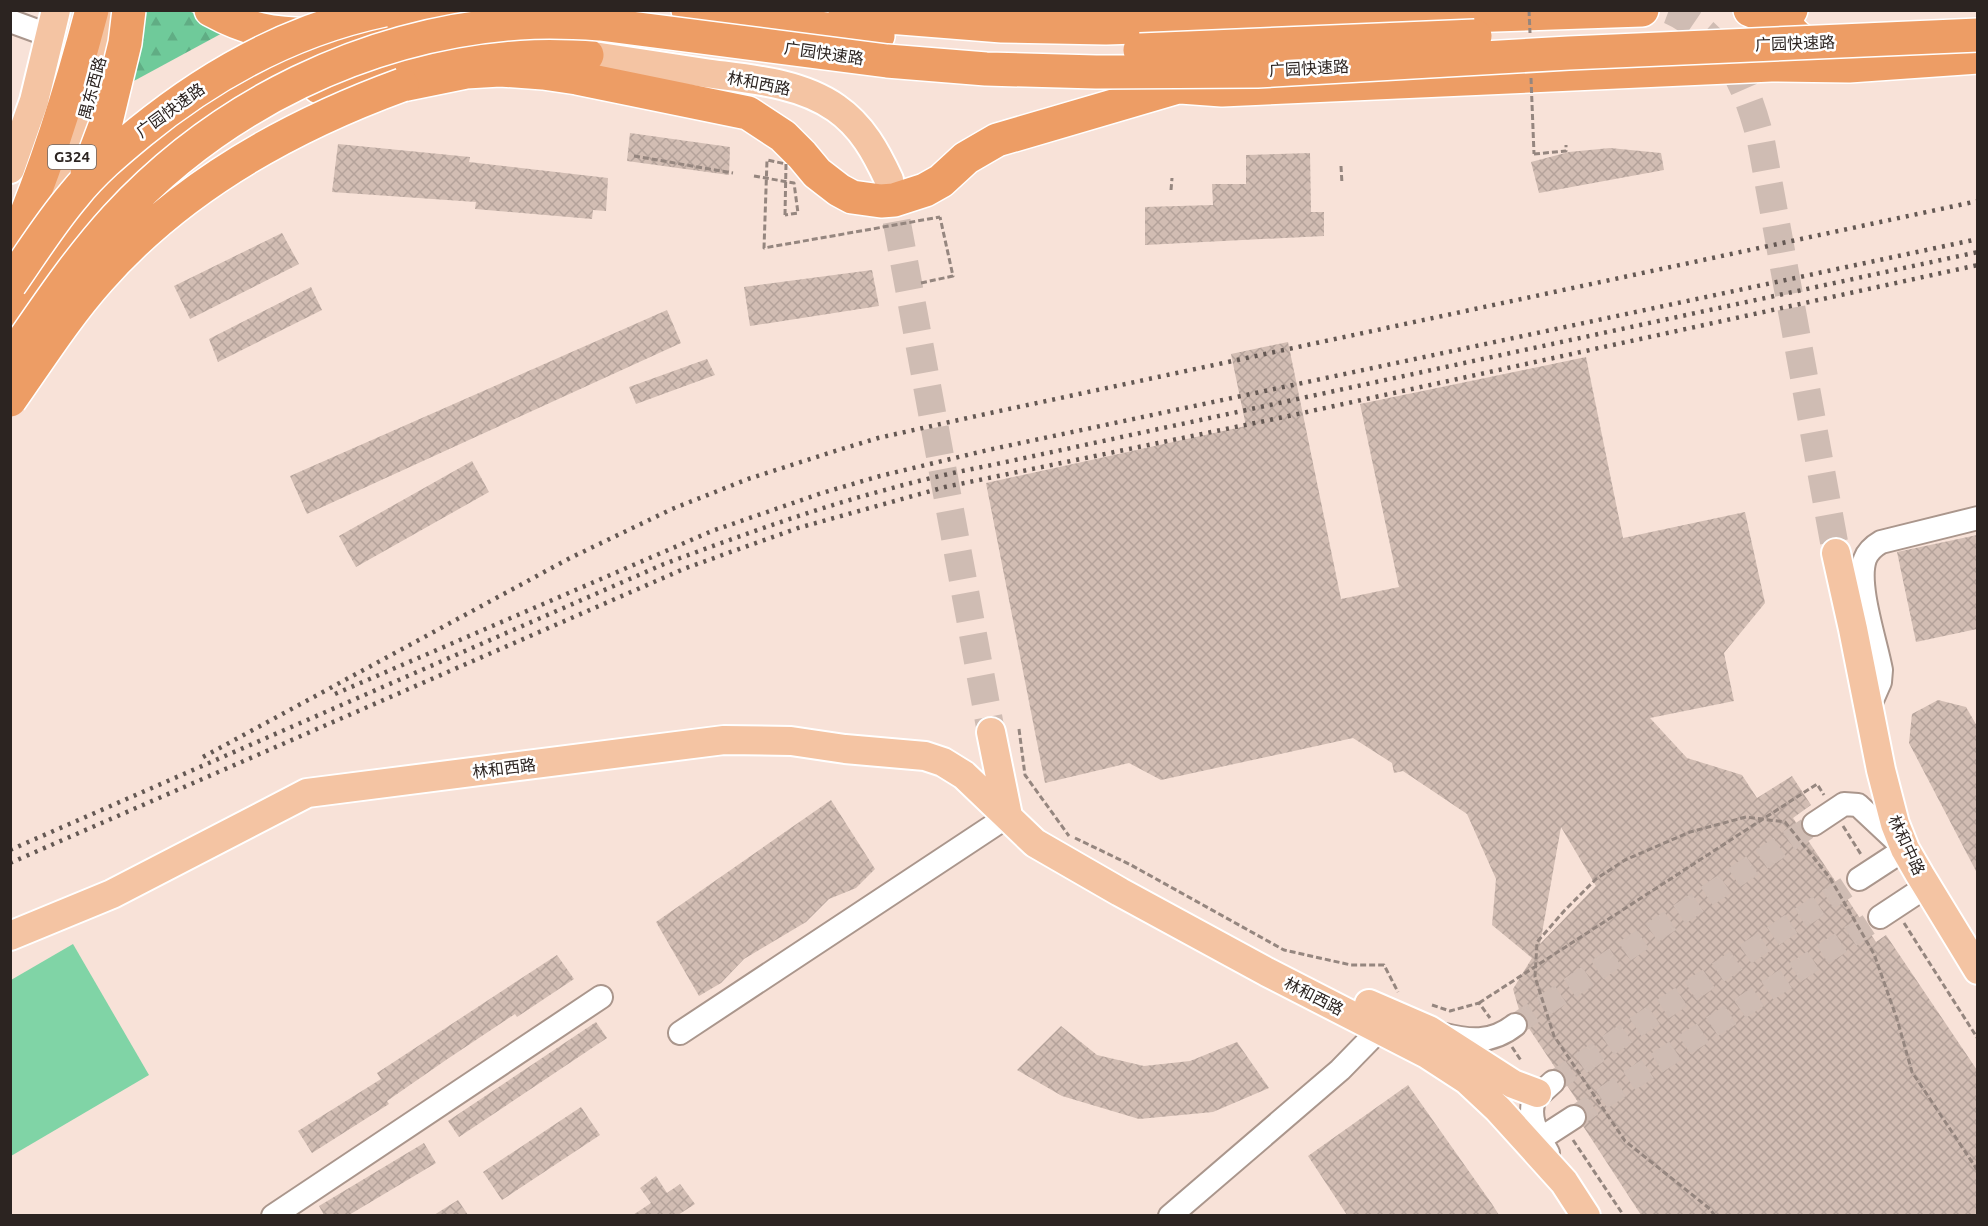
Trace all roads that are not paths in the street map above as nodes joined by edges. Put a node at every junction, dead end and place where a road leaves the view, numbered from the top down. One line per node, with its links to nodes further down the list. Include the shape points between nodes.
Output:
1 (92, 10): 34 (highway, via 66,108)
2 (111, 10): 36 (main road, 禺东西路 / G324, via 97,75 69,166 52,211)
3 (129, 10): 39 (highway, bridge, via 105,126 76,201)
4 (211, 10): 18 (highway, via 236,24)
5 (306, 10): 33 (highway, bridge, via 250,34 170,84 110,143)
6 (480, 10): 19 (highway)
7 (540, 10): 27 (highway)
8 (578, 10): 28 (highway, via 659,17 835,44 896,71)
9 (688, 10): 15 (highway, 广园快速路, bridge, via 857,34 1101,50 1390,41)
10 (845, 10): 16 (highway)
11 (1117, 10): 16 (highway)
12 (1642, 10): 16 (highway, via 1106,28)
13 (1750, 10): 24 (highway, via 1773,25 1776,37)
14 (1791, 10): 25 (highway, via 1787,22 1799,40)
15 (1977, 12)
16 (918, 19)
17 (10, 21): 20 (street)
18 (270, 22): 19 (highway, via 317,36)
19 (378, 22): 33 (highway, 广园快速路, bridge, via 338,22 298,37 239,64 190,93 115,153 75,193); 38 (highway, via 262,81 192,123 148,156 73,242)
20 (53, 23): 30 (main road, via 34,101)
21 (1977, 34): 40 (highway, 广园快速路, bridge, via 1257,71 1096,72 887,61 643,28 555,21 473,29 367,54 290,87 198,143 117,217 86,253)
22 (587, 55): 26 (highway, via 517,55); 27 (highway, via 555,47 489,48 418,60); 31 (main road, 林和西路, via 782,85 817,96 857,126)
23 (1977, 57): 25 (highway)
24 (1771, 65): 25 (highway); 28 (highway, via 1222,90)
25 (1849, 66)
26 (402, 85): 29 (highway, via 466,72 543,73); 42 (highway, bridge, via 289,134 229,168 174,207 98,280)
27 (319, 87): 32 (highway, via 229,136 170,182)
28 (1180, 87): 29 (highway, via 997,140 925,190 881,201 852,197 839,190 817,173 783,136)
29 (748, 113): 32 (highway, via 520,85 436,92 338,124 256,164 175,212)
30 (10, 169)
31 (889, 180)
32 (122, 228): 37 (highway)
33 (40, 239): 35 (highway, 广园快速路, bridge)
34 (10, 253)
35 (10, 285)
36 (10, 296)
37 (66, 300): 39 (highway); 41 (street)
38 (10, 328)
39 (10, 334)
40 (10, 360)
41 (10, 386)
42 (10, 400)
43 (1977, 518): 45 (street, via 1881,542 1870,549 1862,585 1881,670)
44 (1836, 553): 45 (main road, 林和中路)
45 (1869, 707): 49 (main road, 林和中路, via 1887,794)
46 (990, 732): 47 (main road)
47 (1008, 816): 53 (main road, 林和西路, via 964,775 925,756 791,741 724,741 307,793 112,894); 56 (main road, 林和西路, via 1035,843 1110,886); 57 (main road, 林和西路, via 1048,831 1315,978); 58 (street)
48 (1814, 824): 49 (street, via 1844,804 1858,805)
49 (1905, 849): 50 (street); 51 (main road, 林和中路)
50 (1865, 875)
51 (1927, 886): 52 (street); 54 (main road, 林和中路)
52 (1887, 913)
53 (10, 936)
54 (1977, 970)
55 (601, 997): 65 (street)
56 (1380, 1029): 61 (main road, 林和西路, via 1449,1068); 66 (street, via 1340,1070)
57 (1429, 1030): 59 (main road, 林和西路); 59 (street, via 1476,1040 1509,1030 1485,1053)
58 (680, 1033)
59 (1483, 1064): 60 (main road, 林和西路, via 1513,1084); 61 (street)
60 (1545, 1087): 63 (street, via 1533,1100 1534,1129)
61 (1498, 1109): 64 (main road, 林和西路)
62 (1574, 1117): 63 (street)
63 (1540, 1140): 64 (street)
64 (1564, 1182): 67 (main road, 林和西路)
65 (273, 1215)
66 (1170, 1215)
67 (1586, 1215)

